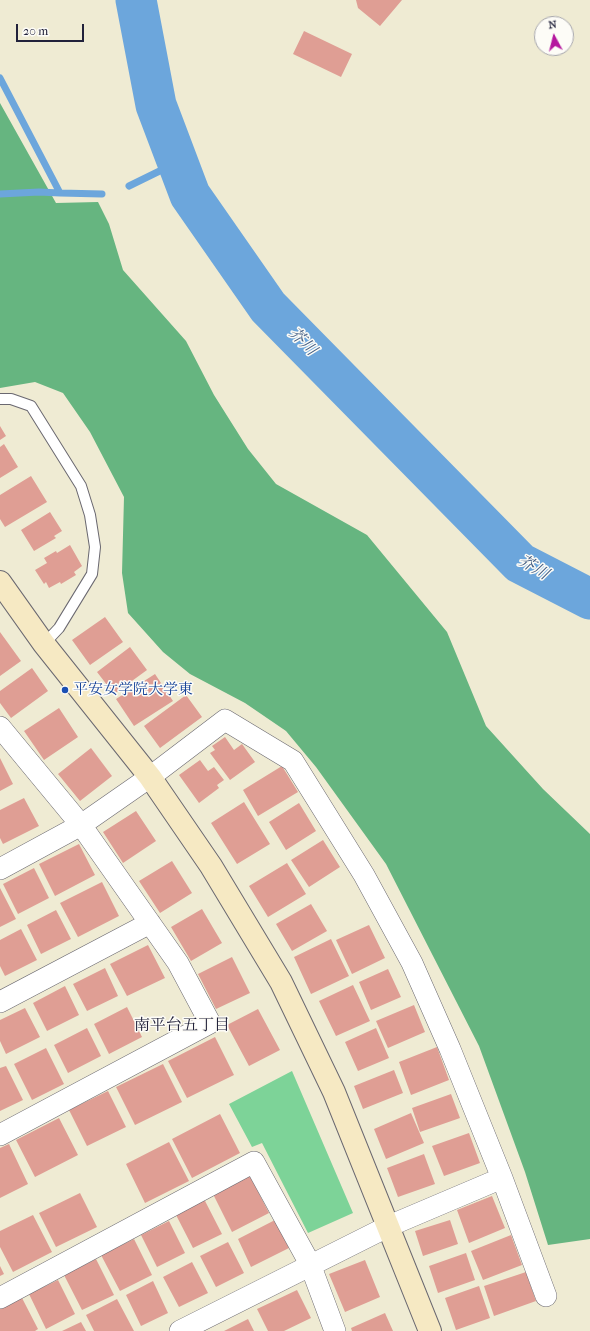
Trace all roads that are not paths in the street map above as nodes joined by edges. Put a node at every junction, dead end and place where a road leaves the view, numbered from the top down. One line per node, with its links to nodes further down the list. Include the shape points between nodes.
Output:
1 (0, 399): 3 (lane, via 11,399 30,406 81,486 91,521 95,547 92,574 59,628)
2 (0, 582): 3 (street)
3 (44, 644): 5 (street)
4 (2, 732): 6 (street)
5 (150, 777): 6 (street); 11 (street, via 225,720 293,761 364,875 412,963); 12 (street, via 211,866 281,982 334,1092)
6 (81, 825): 7 (street); 8 (street)
7 (0, 869)
8 (150, 923): 9 (street); 10 (street, via 178,963 210,1023)
9 (0, 1002)
10 (0, 1135)
11 (502, 1178): 12 (street); 14 (street)
12 (389, 1226): 13 (street); 18 (street)
13 (310, 1264): 15 (street, via 254,1162); 16 (street); 17 (street)
14 (546, 1296)
15 (0, 1298)
16 (180, 1331)
17 (335, 1331)
18 (430, 1331)

